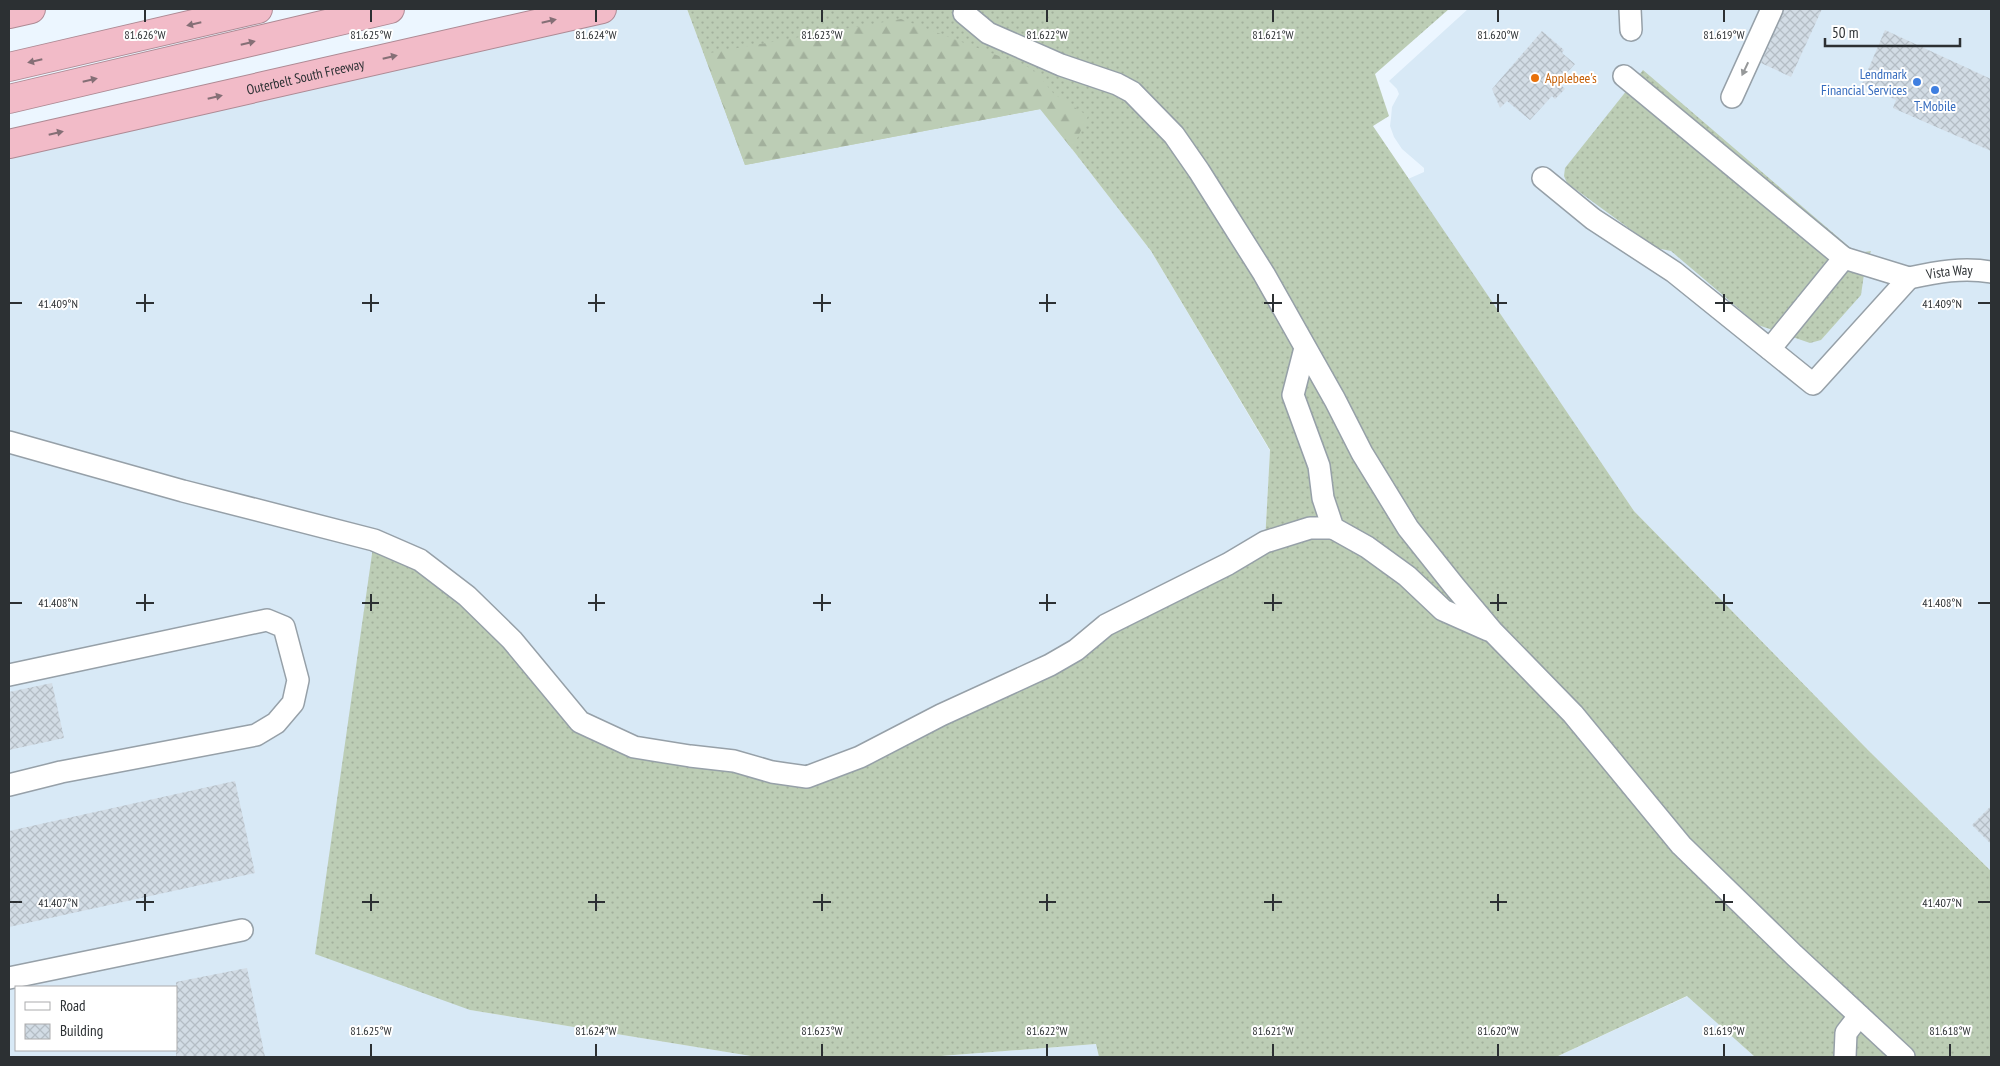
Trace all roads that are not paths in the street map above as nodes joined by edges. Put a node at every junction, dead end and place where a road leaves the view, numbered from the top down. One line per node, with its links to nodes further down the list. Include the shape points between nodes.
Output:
1 (31, 9): 8 (highway)
2 (258, 9): 10 (highway, one-way to 10)
3 (390, 9): 13 (highway, one-way to 3)
4 (602, 9): 14 (highway, Outerbelt South Freeway, one-way to 4)
5 (1630, 9): 9 (street)
6 (1772, 9): 12 (street, one-way to 12)
7 (964, 13): 19 (street, via 988,33 1061,65 1117,84 1132,92 1149,108 1174,135 1199,171 1264,274)
8 (9, 14)
9 (1631, 30)
10 (9, 67)
11 (1624, 76): 16 (street)
12 (1732, 97)
13 (9, 99)
14 (9, 144)
15 (1543, 178): 20 (street, via 1593,219 1674,272)
16 (1844, 258): 18 (street); 20 (street)
17 (1991, 272): 18 (street, Vista Way, via 1964,269)
18 (1910, 278): 20 (street, via 1813,384)
19 (1305, 348): 22 (street, via 1293,395 1318,466); 23 (street, via 1362,453 1408,528)
20 (1770, 349)
21 (9, 442): 22 (street, via 381,543 420,560 468,596 512,640 580,722 634,747 734,761 772,772 807,777 860,757 941,715 1050,665 1076,650 1106,625 1265,542 1310,528)
22 (1333, 528): 23 (street, via 1367,547 1407,576 1444,610)
23 (1492, 631): 28 (street, via 1573,714 1681,845)
24 (9, 675): 25 (street, via 267,620 284,627 298,680 293,703 276,723 256,735)
25 (9, 785)
26 (242, 930): 27 (street)
27 (9, 978)
28 (1859, 1016): 29 (street, via 1846,1033); 30 (street)
29 (1844, 1057)
30 (1904, 1057)

